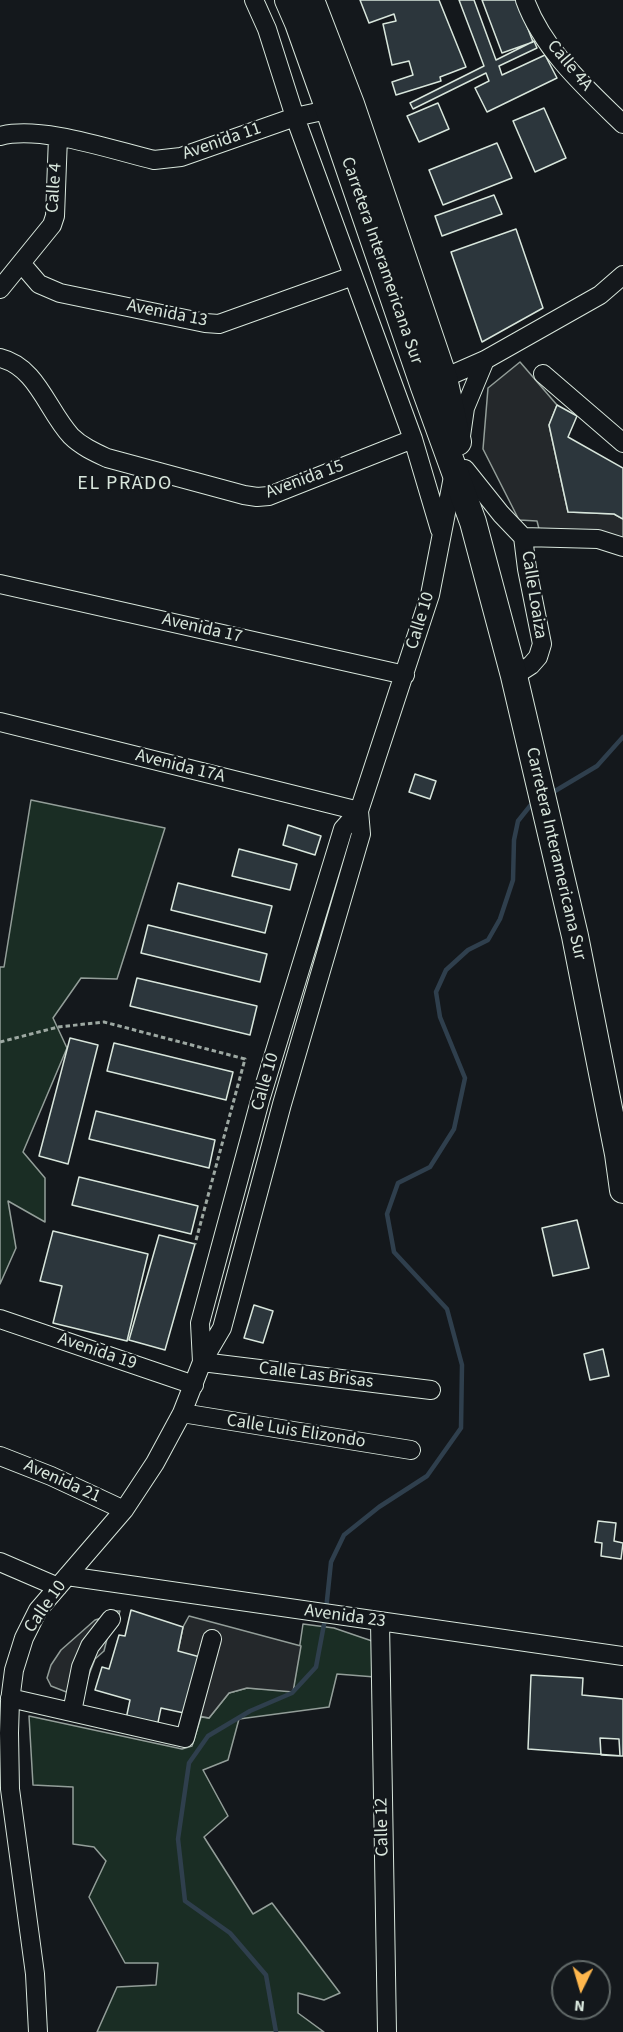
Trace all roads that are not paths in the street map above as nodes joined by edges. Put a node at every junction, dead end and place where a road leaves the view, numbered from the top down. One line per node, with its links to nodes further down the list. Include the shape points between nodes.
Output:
1 (254, 0): 6 (street)
2 (288, 0): 5 (highway, Carretera Interamericana Sur)
3 (311, 0): 5 (highway, Carretera Interamericana Sur)
4 (525, 0): 7 (street, Calle 4A, via 558,57)
5 (340, 107): 6 (street, Avenida 11); 17 (highway, Carretera Interamericana Sur)
6 (295, 117): 9 (street, Avenida 11, via 168,160); 12 (street)
7 (623, 124)
8 (0, 136): 9 (street, Avenida 11, via 11,133)
9 (58, 137): 10 (street, Calle 4, via 55,216)
10 (21, 263): 12 (street, Avenida 13, via 39,284 60,293 219,324); 13 (street, Calle 4)
11 (623, 275): 15 (street, via 600,296)
12 (353, 276): 18 (street)
13 (0, 289)
14 (0, 358): 18 (street, Avenida 15, via 24,369 71,436 88,449 107,458 244,495 269,496)
15 (484, 360): 17 (street); 20 (street, Calle 10, via 465,408)
16 (543, 374): 19 (street)
17 (434, 383): 20 (highway, Carretera Interamericana Sur)
18 (414, 440): 21 (street)
19 (623, 443)
20 (460, 463): 21 (street, Calle 10); 22 (street, Calle Loaiza); 26 (highway, Carretera Interamericana Sur)
21 (441, 532): 25 (street, Calle 10, via 430,595)
22 (523, 537): 23 (street, Calle Loaiza, via 598,539); 26 (street, Calle Loaiza, via 542,644 531,665)
23 (623, 547)
24 (0, 584): 25 (street, Avenida 17)
25 (405, 675): 28 (street, Calle 10)
26 (514, 676): 29 (highway, Carretera Interamericana Sur, via 575,936)
27 (0, 722): 28 (street, Avenida 17A)
28 (359, 811): 31 (street, Calle 10, via 343,830 261,1097 200,1323)
29 (623, 1190)
30 (0, 1319): 32 (street, Avenida 19)
31 (202, 1362): 32 (street, Calle 10); 33 (street, Calle Las Brisas)
32 (194, 1384): 34 (street, Calle 10)
33 (431, 1390)
34 (182, 1413): 35 (street, Calle Luis Elizondo); 37 (street, Calle 10)
35 (411, 1450)
36 (0, 1456): 37 (street, Avenida 21)
37 (124, 1510): 39 (street, Calle 10)
38 (0, 1562): 39 (street, Avenida 23)
39 (62, 1581): 41 (street, Avenida 23); 44 (street, Calle 10, via 38,1610 24,1638)
40 (111, 1619): 45 (street, via 90,1646 81,1667)
41 (380, 1622): 43 (street, Avenida 23); 48 (street, Calle 12)
42 (212, 1639): 45 (street, via 185,1738)
43 (623, 1656)
44 (10, 1698): 45 (street); 46 (street, Calle 10)
45 (72, 1712)
46 (5, 1788): 47 (street, Calle 10, via 35,1974)
47 (38, 2032)
48 (387, 2032)

